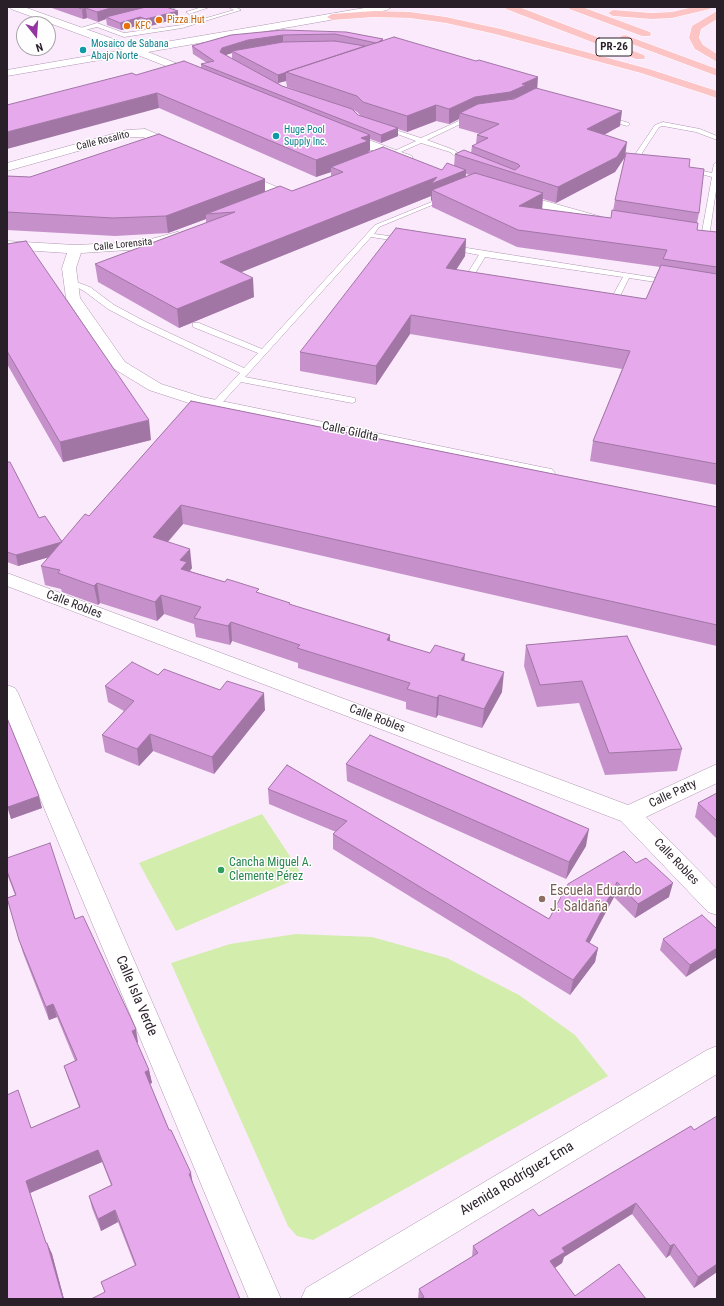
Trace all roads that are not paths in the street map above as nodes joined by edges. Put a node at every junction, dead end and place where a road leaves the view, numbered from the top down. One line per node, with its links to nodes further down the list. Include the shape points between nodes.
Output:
1 (16, 7): 20 (street)
2 (164, 7): 3 (lane, via 149,12)
3 (176, 7)
4 (208, 7): 13 (lane)
5 (230, 7): 19 (lane, via 239,10 182,26 124,35)
6 (346, 7): 14 (street)
7 (387, 7): 15 (street)
8 (427, 7): 21 (highway)
9 (510, 7): 28 (highway, PR-26)
10 (573, 7): 22 (highway)
11 (583, 7): 12 (highway, via 615,14 652,16 686,13)
12 (706, 7)
13 (189, 12)
14 (321, 12): 15 (highway); 25 (street, via 205,33)
15 (332, 12): 21 (highway, via 410,15); 25 (street)
16 (717, 14): 27 (highway, via 696,28 694,38 699,47)
17 (566, 15): 32 (highway, PR-26)
18 (115, 23): 19 (lane)
19 (101, 25): 20 (lane)
20 (79, 31): 23 (street); 25 (street)
21 (497, 31): 35 (highway, via 645,71)
22 (660, 39)
23 (83, 44)
24 (688, 49): 27 (highway)
25 (134, 50): 30 (street); 33 (street)
26 (72, 51): 30 (street)
27 (717, 59)
28 (648, 60)
29 (662, 65): 34 (highway)
30 (33, 68): 31 (street)
31 (7, 73)
32 (717, 73)
33 (208, 80)
34 (717, 87)
35 (717, 95)
36 (476, 115): 42 (lane)
37 (597, 115): 38 (lane)
38 (627, 124)
39 (374, 125): 42 (lane)
40 (333, 130): 43 (street)
41 (717, 138): 46 (lane, via 674,124 657,126 638,153)
42 (422, 141): 43 (lane); 49 (lane, via 452,151)
43 (392, 154): 45 (street); 47 (street)
44 (193, 155): 50 (street, Calle Rosalito, via 145,133 127,134)
45 (377, 159)
46 (660, 162)
47 (420, 164)
48 (717, 164): 53 (lane)
49 (470, 165)
50 (7, 167)
51 (680, 167): 53 (lane)
52 (228, 170): 57 (street)
53 (716, 176): 63 (lane)
54 (298, 190): 57 (street)
55 (500, 192): 59 (street, via 588,219)
56 (455, 194): 61 (lane, via 377,226)
57 (284, 195): 58 (street)
58 (269, 201)
59 (609, 222)
60 (187, 232): 67 (street, Calle Lorensita, via 145,245)
61 (369, 235): 64 (lane); 75 (lane)
62 (690, 235): 63 (street)
63 (711, 238)
64 (413, 241)
65 (7, 245): 67 (street, Calle Lorensita)
66 (443, 246): 68 (lane)
67 (75, 249): 70 (street, Calle Gildita, via 68,268)
68 (483, 254): 69 (lane); 71 (lane, via 466,282)
69 (627, 276): 72 (lane); 73 (lane, via 615,298)
70 (72, 282): 76 (lane, via 111,307); 78 (street, Calle Gildita, via 73,298 119,365 154,387)
71 (481, 284)
72 (680, 284)
73 (600, 296)
74 (196, 325): 75 (lane)
75 (264, 352): 76 (lane)
76 (242, 376): 77 (lane); 78 (lane)
77 (352, 400)
78 (216, 404): 79 (street, Calle Gildita)
79 (560, 476)
80 (7, 580): 83 (street, Calle Robles)
81 (7, 694): 86 (street, Calle Isla Verde)
82 (717, 772): 83 (street, Calle Patty)
83 (629, 815): 84 (street, Calle Robles)
84 (717, 905)
85 (717, 1059): 87 (street, Avenida Rodríguez Ema)
86 (265, 1299)
87 (317, 1299)

